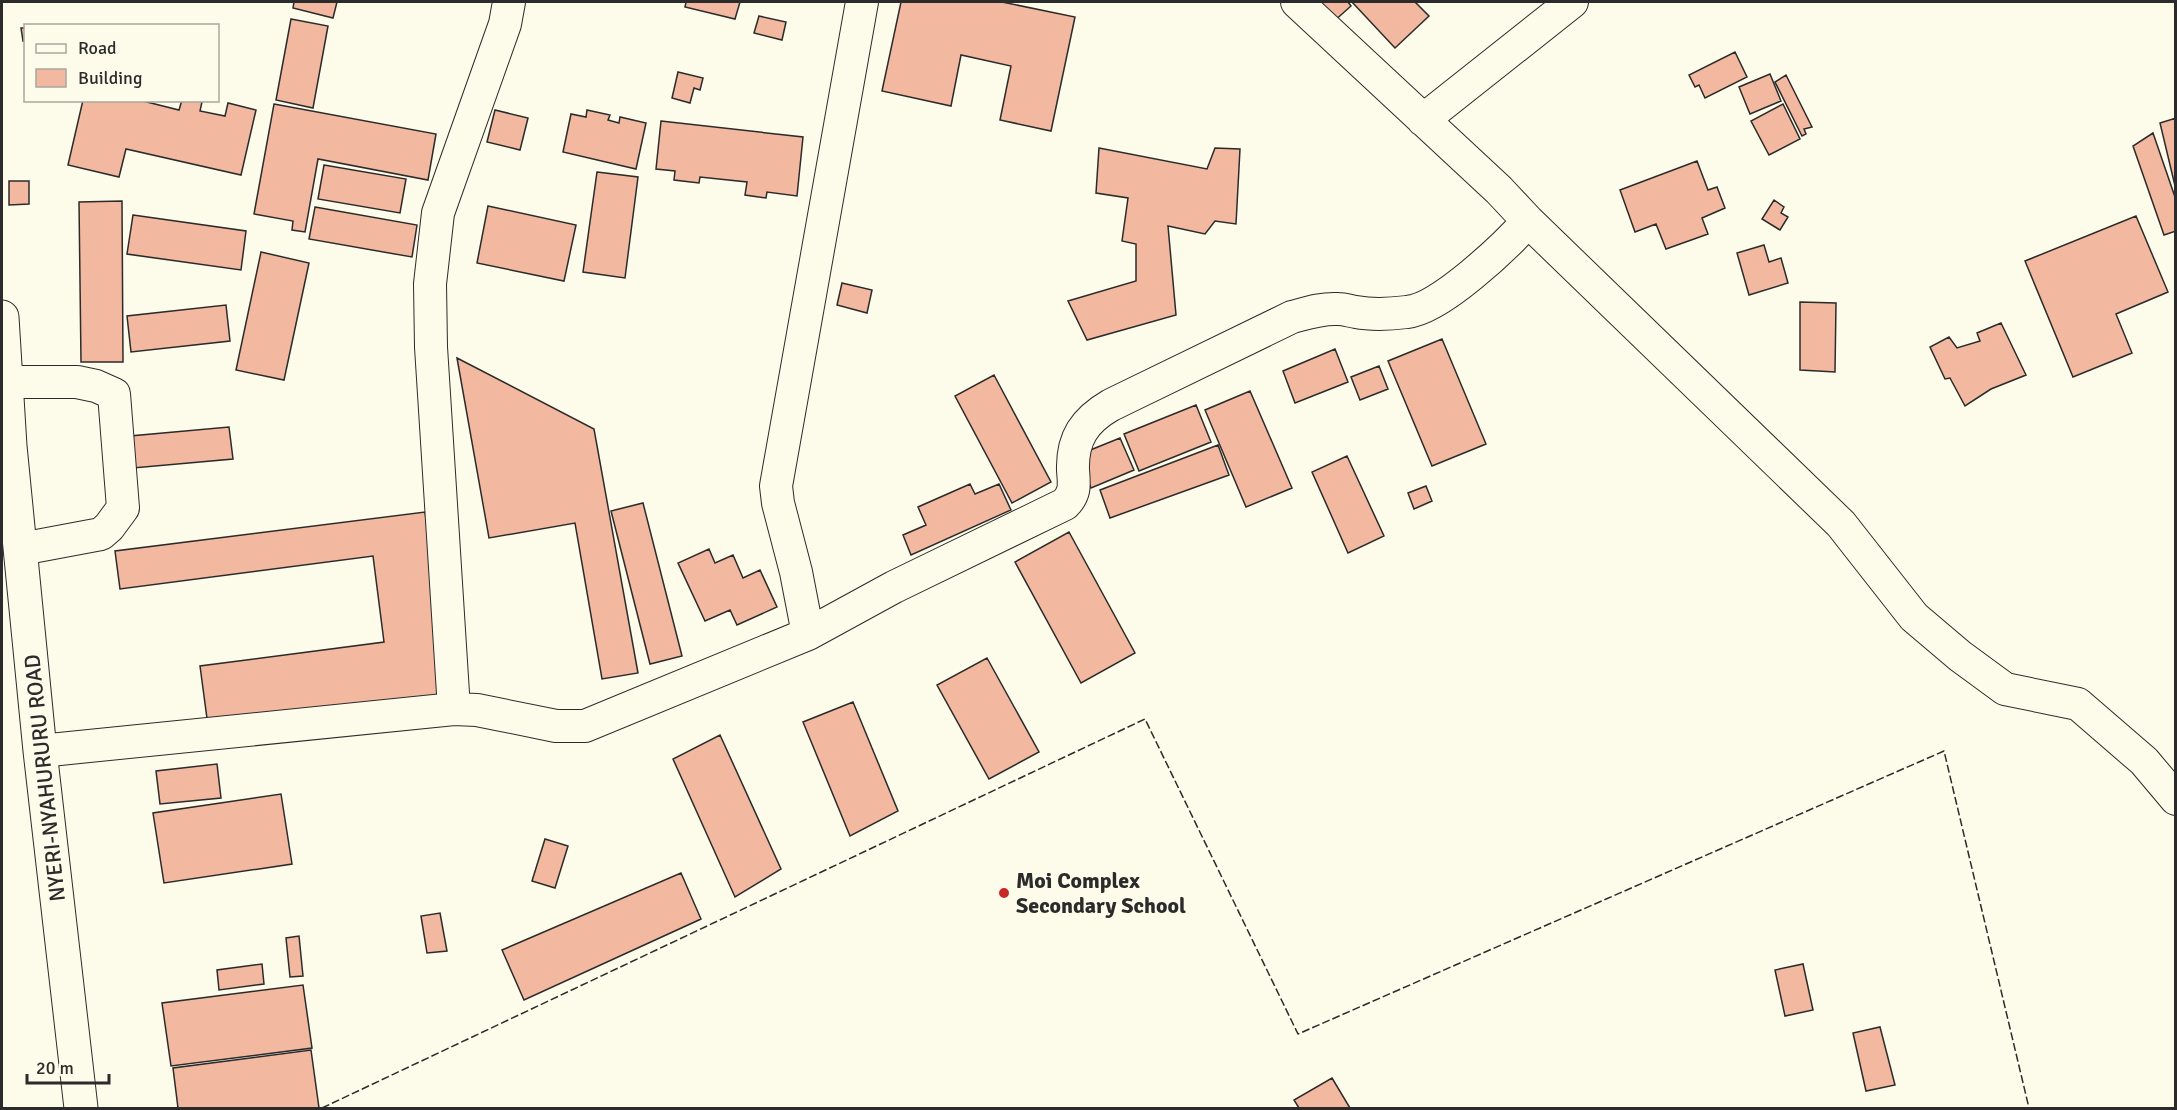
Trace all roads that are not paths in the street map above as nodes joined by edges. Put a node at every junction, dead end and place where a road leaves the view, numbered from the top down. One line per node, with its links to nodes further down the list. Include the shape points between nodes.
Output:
1 (509, 2): 11 (street, via 505,24 438,213 430,284)
2 (862, 2): 10 (street, via 776,486)
3 (1297, 2): 5 (street)
4 (1572, 2): 5 (street)
5 (1423, 120): 6 (street)
6 (1528, 221): 10 (street, via 1480,269 1436,300 1411,312 1358,313 1339,308 1292,317 1111,405 1096,414 1076,444 1075,490 1065,504 894,587); 13 (street, via 1841,524 1914,617 2005,689 2078,704 2144,761)
7 (2, 317): 8 (main road, NYERI-NYAHURURU ROAD)
8 (4, 389): 9 (main road, NYERI-NYAHURURU ROAD); 9 (street, via 77,382 114,394 123,508 101,534)
9 (21, 549): 12 (main road, NYERI-NYAHURURU ROAD)
10 (808, 634): 11 (street, via 585,726 556,726)
11 (454, 709): 12 (street)
12 (40, 751): 14 (main road, NYERI-NYAHURURU ROAD)
13 (2175, 799)
14 (81, 1108)

